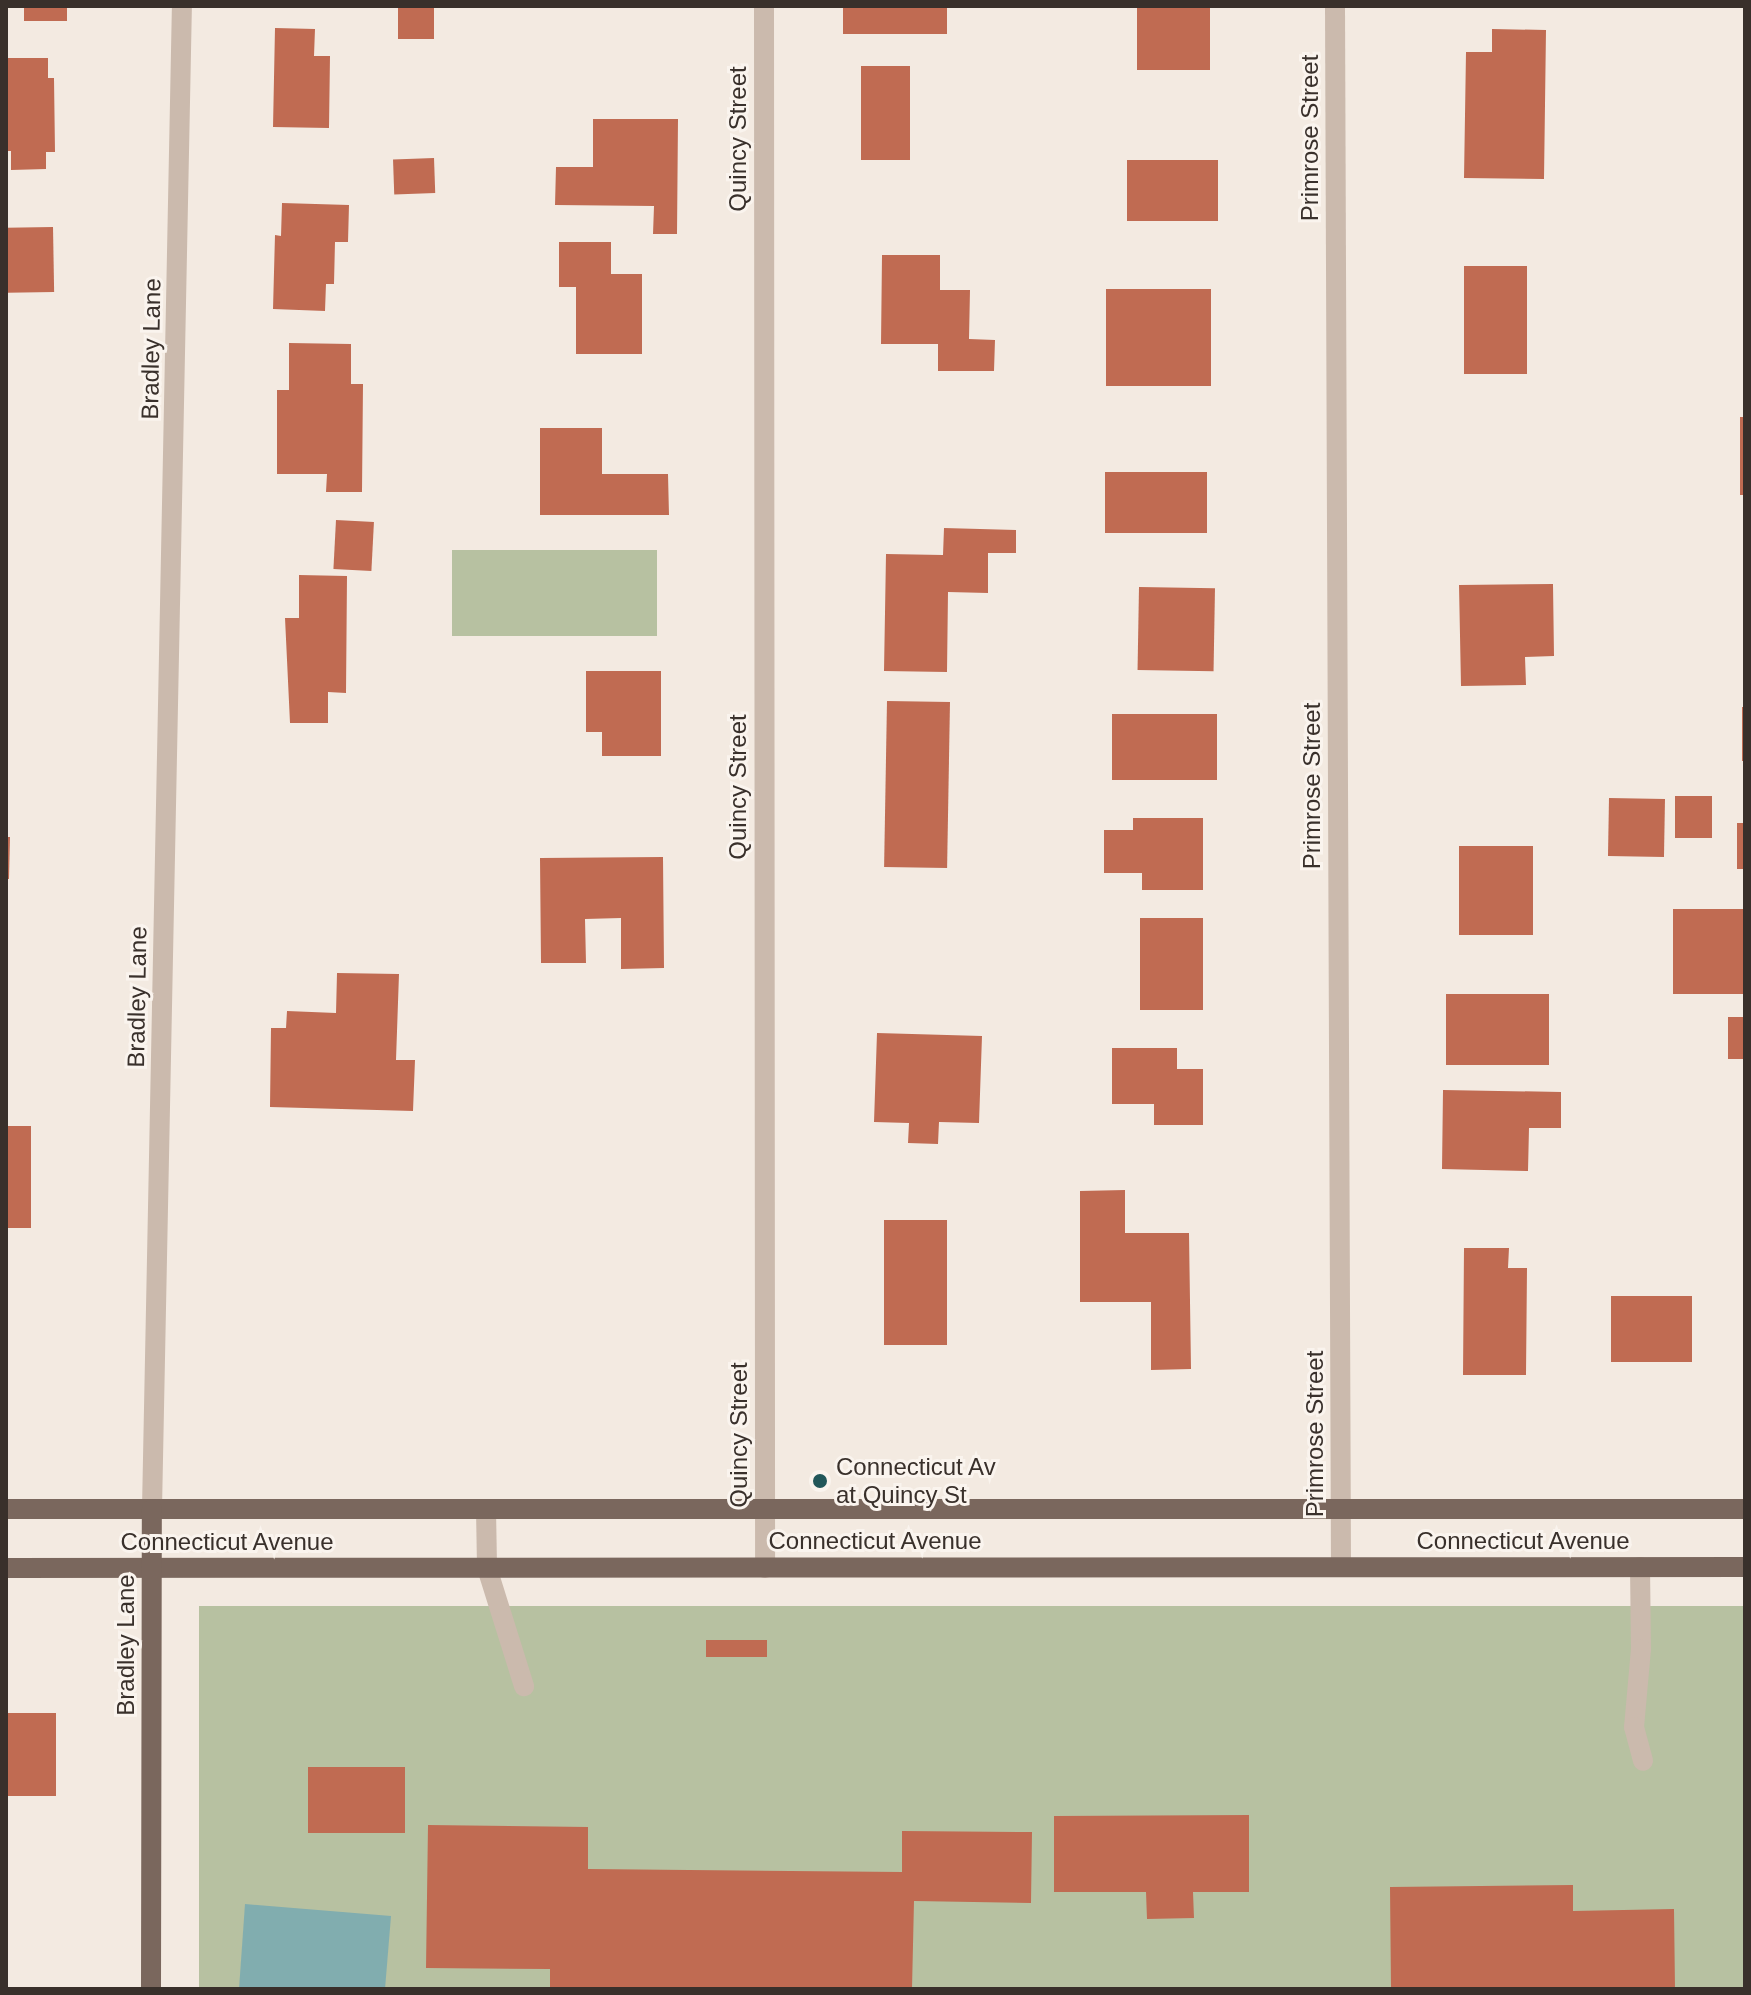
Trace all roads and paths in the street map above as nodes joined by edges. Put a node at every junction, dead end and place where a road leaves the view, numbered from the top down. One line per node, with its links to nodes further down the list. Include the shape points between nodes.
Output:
1 (182, 6): 5 (street, Bradley Lane)
2 (764, 6): 7 (street, Quincy Street)
3 (1335, 6): 8 (street, Primrose Street)
4 (6, 1509): 5 (main road, Connecticut Avenue)
5 (152, 1509): 6 (main road, Connecticut Avenue); 14 (main road, Bradley Lane)
6 (486, 1509): 7 (main road, Connecticut Avenue); 15 (street)
7 (765, 1509): 8 (main road, Connecticut Avenue); 16 (street, Quincy Street)
8 (1341, 1509): 9 (main road, Connecticut Avenue); 10 (street, Primrose Street)
9 (1745, 1509)
10 (1341, 1567): 11 (main road, Connecticut Avenue); 16 (main road, Connecticut Avenue)
11 (1640, 1567): 12 (main road, Connecticut Avenue); 18 (street, via 1634,1727)
12 (1745, 1567)
13 (6, 1568): 14 (main road, Connecticut Avenue)
14 (152, 1568): 15 (main road, Connecticut Avenue); 19 (main road, Bradley Lane)
15 (487, 1568): 16 (main road, Connecticut Avenue); 17 (street)
16 (765, 1568)
17 (524, 1686)
18 (1643, 1761)
19 (151, 1989)

